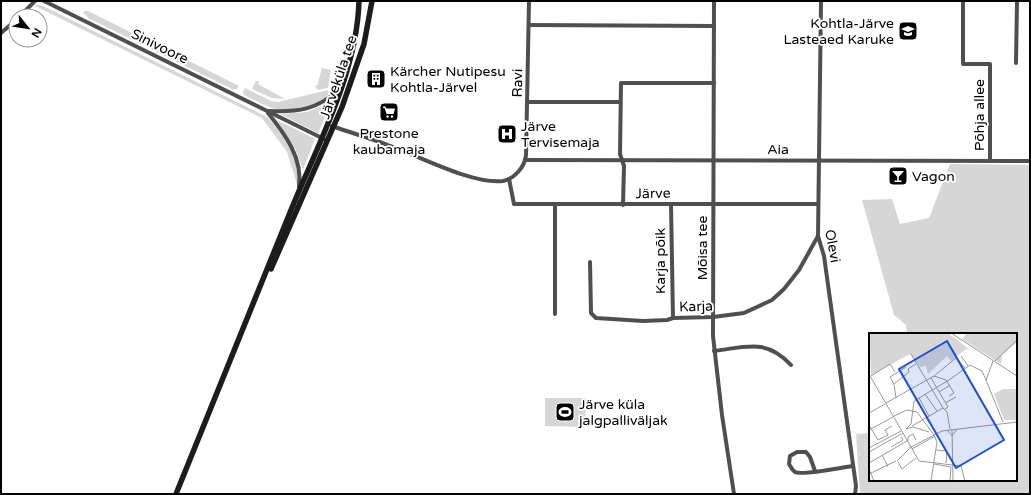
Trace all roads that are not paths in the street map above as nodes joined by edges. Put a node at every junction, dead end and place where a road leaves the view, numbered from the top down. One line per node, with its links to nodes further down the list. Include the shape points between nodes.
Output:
1 (44, 1): 16 (street, Sinivoore)
2 (359, 1): 13 (main road, Järveküla tee, via 356,43)
3 (372, 1): 18 (main road, Järveküla tee, via 364,44)
4 (529, 1): 9 (street, Ravi)
5 (714, 1): 10 (street, Mõisa tee)
6 (821, 1): 21 (street, Olevi)
7 (963, 1): 23 (street, Põhja allee, via 963,64 990,64)
8 (1017, 1): 11 (street)
9 (529, 24): 10 (street); 14 (street, Ravi)
10 (714, 26): 12 (street, Mõisa tee)
11 (1016, 63)
12 (714, 83): 15 (street, via 621,83); 20 (street, Mõisa tee)
13 (340, 90): 16 (street, Sinivoore, via 324,102 304,110); 17 (main road, Järveküla tee)
14 (528, 102): 15 (street); 25 (street, Ravi)
15 (620, 102): 22 (street)
16 (267, 111): 19 (street, Sinivoore); 27 (street, Sinivoore, via 286,138 298,162 301,175)
17 (327, 124): 18 (street); 19 (main road, Järveküla tee)
18 (334, 126): 19 (main road, Järveküla tee); 26 (street, via 475,179)
19 (324, 140): 27 (main road, Järveküla tee, via 317,148); 35 (main road, Järveküla tee, via 320,158)
20 (713, 160): 21 (street, Aia); 22 (street, Aia); 29 (street, Mõisa tee)
21 (820, 160): 23 (street, Aia); 30 (street, Olevi)
22 (622, 161): 25 (street, Aia); 32 (street)
23 (990, 161): 24 (street, Aia)
24 (1030, 161)
25 (525, 162): 26 (street)
26 (508, 179): 31 (street, Järve, via 514,204)
27 (299, 191): 35 (main road, Järveküla tee)
28 (671, 204): 29 (street, Järve); 32 (street, Järve); 38 (street, Karja põik)
29 (713, 204): 30 (street, Järve); 37 (street, Mõisa tee)
30 (818, 204): 33 (street, Olevi)
31 (555, 205): 32 (street, Järve); 36 (street)
32 (623, 205)
33 (818, 236): 37 (street, Karja, via 795,275 772,300 744,313); 41 (street, Olevi, via 825,263)
34 (590, 262): 38 (street, Karja, via 590,305 593,316 643,321)
35 (255, 301): 43 (main road)
36 (555, 314)
37 (713, 317): 38 (street, Karja); 39 (street, Mõisa tee)
38 (673, 318)
39 (714, 351): 40 (street, via 762,346 783,356); 44 (street, Mõisa tee)
40 (791, 365)
41 (853, 466): 42 (street); 45 (street, Olevi)
42 (815, 471): 42 (street, via 795,472 789,464 790,456 797,452 806,452)
43 (176, 494)
44 (734, 494)
45 (855, 494)

